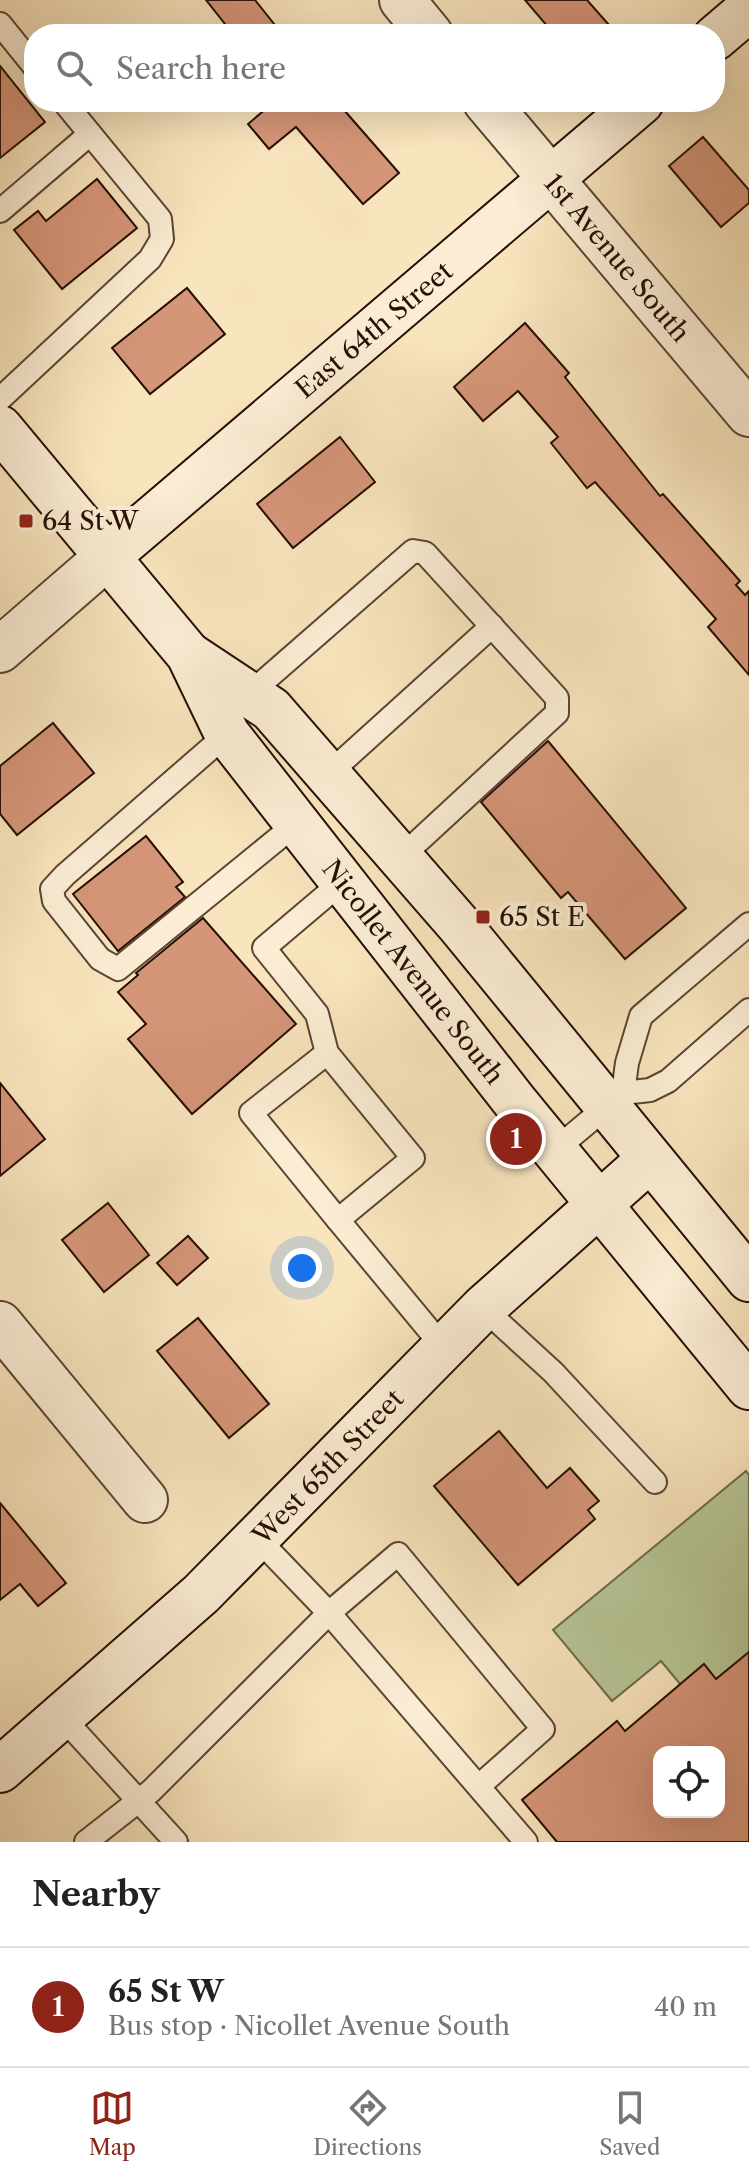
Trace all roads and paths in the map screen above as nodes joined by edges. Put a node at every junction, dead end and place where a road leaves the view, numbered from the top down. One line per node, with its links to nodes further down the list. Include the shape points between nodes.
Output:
1 (402, 0): 4 (street)
2 (749, 9): 5 (street)
3 (0, 24): 6 (lane)
4 (422, 24)
5 (725, 29)
6 (24, 54)
7 (72, 112): 10 (lane)
8 (494, 112): 11 (street, 1st Avenue South)
9 (629, 112): 11 (street, East 64th Street)
10 (90, 134): 12 (lane); 13 (lane, via 160,219 162,239 150,259)
11 (550, 180): 14 (street, 1st Avenue South); 16 (street, East 64th Street)
12 (0, 211)
13 (0, 399)
14 (749, 414)
15 (0, 428): 16 (street, Nicollet Avenue South)
16 (107, 557): 18 (street, East 64th Street); 19 (street, Nicollet Avenue South)
17 (492, 626): 20 (lane, via 425,553 413,551); 22 (lane); 24 (lane, via 557,698 557,713)
18 (0, 650)
19 (189, 655): 20 (street, Nicollet Avenue South); 21 (street, Nicollet Avenue South)
20 (248, 695): 22 (street, Nicollet Avenue South, via 271,709)
21 (227, 734): 23 (street, Nicollet Avenue South); 23 (lane, via 65,875 52,889 54,901 100,959 118,969)
22 (326, 776): 24 (street, Nicollet Avenue South)
23 (297, 823): 25 (street, Nicollet Avenue South)
24 (399, 859): 29 (street, Nicollet Avenue South)
25 (342, 882): 28 (lane, via 264,948 317,1014); 30 (street, Nicollet Avenue South)
26 (749, 924): 29 (lane, via 641,1016)
27 (749, 1010): 29 (lane, via 668,1081)
28 (327, 1053): 33 (lane, via 413,1158); 33 (lane, via 251,1113)
29 (615, 1100): 30 (lane); 31 (street, Nicollet Avenue South)
30 (555, 1150): 32 (street, Nicollet Avenue South)
31 (650, 1159): 32 (street, West 65th Street); 34 (street, Nicollet Avenue South)
32 (598, 1202): 35 (street, West 65th Street); 38 (street, Nicollet Avenue South)
33 (338, 1220): 37 (lane)
34 (749, 1279)
35 (483, 1308): 37 (street, West 65th Street); 39 (lane, via 553,1372)
36 (0, 1324): 40 (street)
37 (444, 1348): 41 (street, West 65th Street)
38 (749, 1387)
39 (655, 1482)
40 (145, 1500)
41 (258, 1539): 42 (lane); 43 (street, West 65th Street)
42 (329, 1613): 45 (lane); 45 (lane, via 398,1554 543,1729); 46 (lane)
43 (63, 1718): 44 (street, West 65th Street); 46 (lane)
44 (0, 1770)
45 (479, 1786): 49 (lane)
46 (136, 1801): 47 (lane); 48 (lane)
47 (86, 1842)
48 (176, 1842)
49 (526, 1842)

